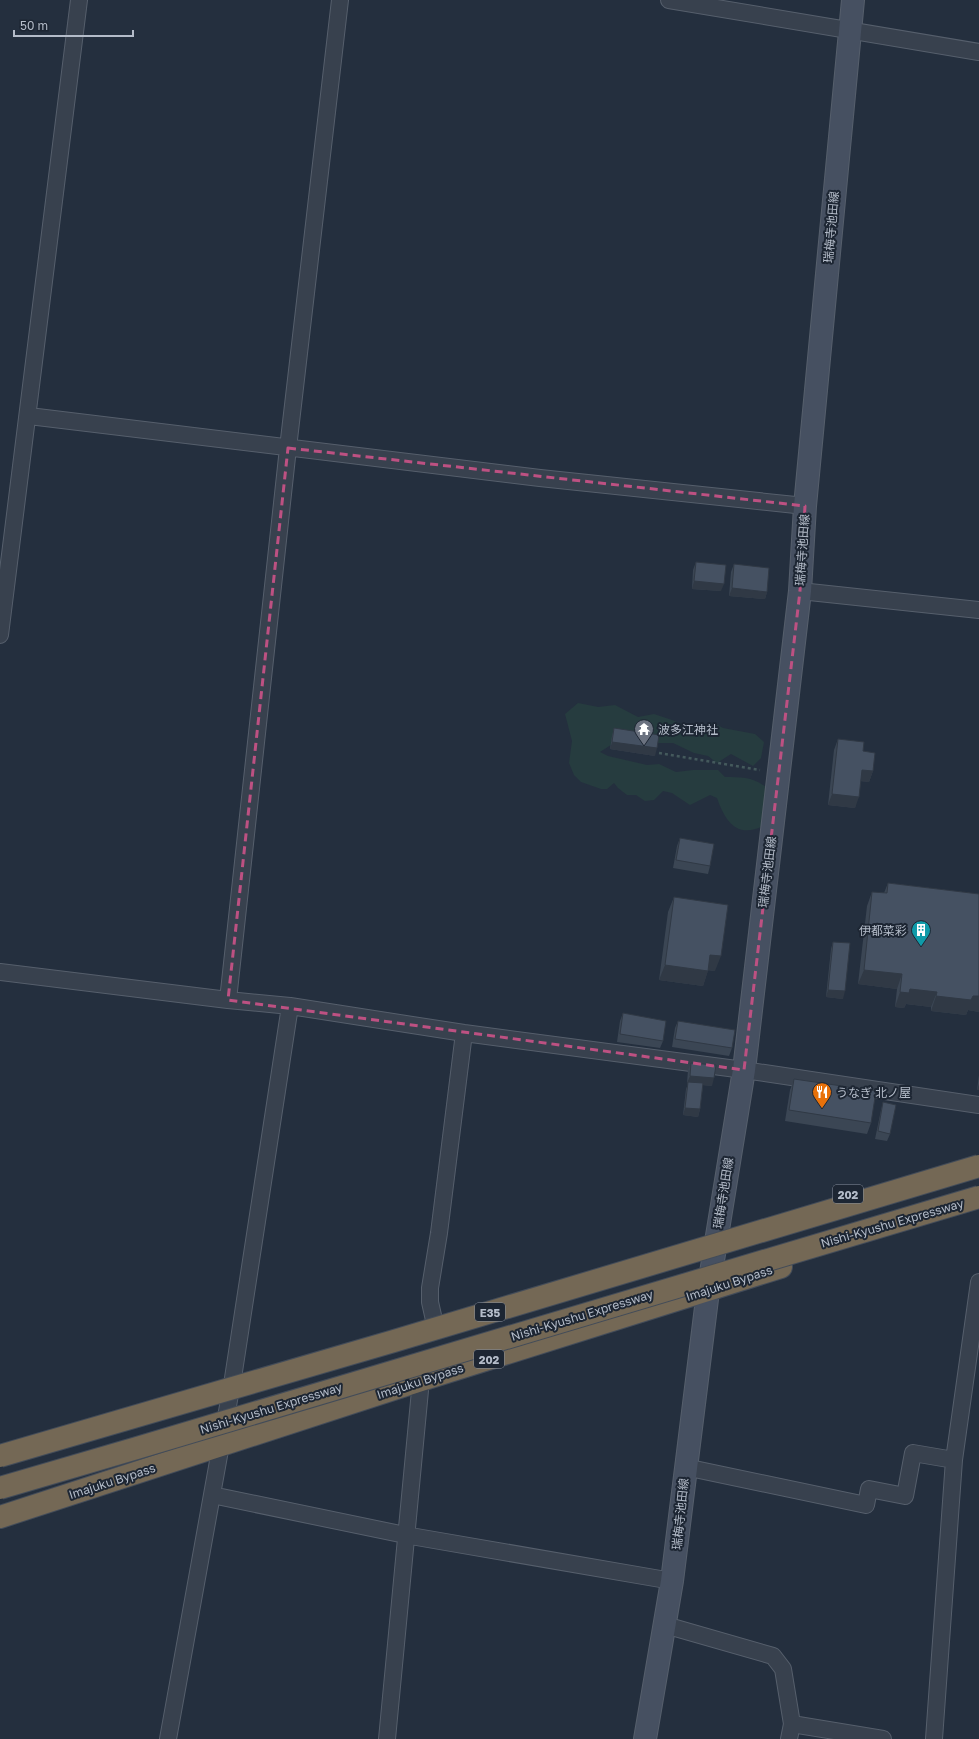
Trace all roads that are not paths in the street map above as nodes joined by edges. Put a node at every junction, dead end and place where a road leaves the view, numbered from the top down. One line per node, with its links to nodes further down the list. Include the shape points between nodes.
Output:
1 (79, 0): 7 (street)
2 (340, 0): 8 (street)
3 (669, 0): 5 (street)
4 (853, 0): 5 (main road, 瑞梅寺池田線)
5 (849, 30): 6 (street); 9 (main road, 瑞梅寺池田線)
6 (979, 52)
7 (29, 416): 8 (street); 12 (street)
8 (288, 448): 9 (street); 14 (street)
9 (805, 506): 10 (main road, 瑞梅寺池田線)
10 (800, 590): 11 (street); 17 (main road, 瑞梅寺池田線)
11 (979, 610)
12 (0, 635)
13 (0, 972): 14 (street)
14 (228, 1000): 15 (street)
15 (290, 1006): 16 (street); 27 (street)
16 (464, 1033): 17 (street); 26 (street, via 430,1288)
17 (744, 1070): 18 (street); 23 (main road, 瑞梅寺池田線)
18 (979, 1105)
19 (979, 1155): 23 (highway, 202)
20 (979, 1166): 31 (highway, E35, bridge)
21 (979, 1197): 34 (highway, Nishi-Kyushu Expressway / E35, bridge)
22 (979, 1207): 25 (highway, Imajuku Bypass / 202, via 861,1240)
23 (717, 1233): 25 (main road, 瑞梅寺池田線); 26 (highway, 202)
24 (979, 1282): 32 (street)
25 (708, 1291): 28 (highway, Imajuku Bypass / 202); 33 (main road, 瑞梅寺池田線)
26 (434, 1320): 27 (highway, 202)
27 (233, 1378): 29 (street); 30 (highway, 202)
28 (421, 1380): 29 (highway, Imajuku Bypass / 202); 37 (street)
29 (222, 1445): 35 (street); 36 (highway, Imajuku Bypass / 202)
30 (0, 1446)
31 (0, 1456)
32 (954, 1460): 33 (street, via 913,1453 905,1496 869,1489 866,1505); 45 (street)
33 (685, 1467): 38 (main road, 瑞梅寺池田線)
34 (0, 1488)
35 (212, 1496): 37 (street); 41 (street)
36 (0, 1517)
37 (405, 1535): 38 (street); 42 (street)
38 (672, 1581): 39 (main road, 瑞梅寺池田線)
39 (665, 1625): 40 (street, via 773,1656 783,1669); 43 (main road, 瑞梅寺池田線)
40 (791, 1732): 44 (street)
41 (168, 1739)
42 (387, 1739)
43 (645, 1739)
44 (883, 1739)
45 (934, 1739)

